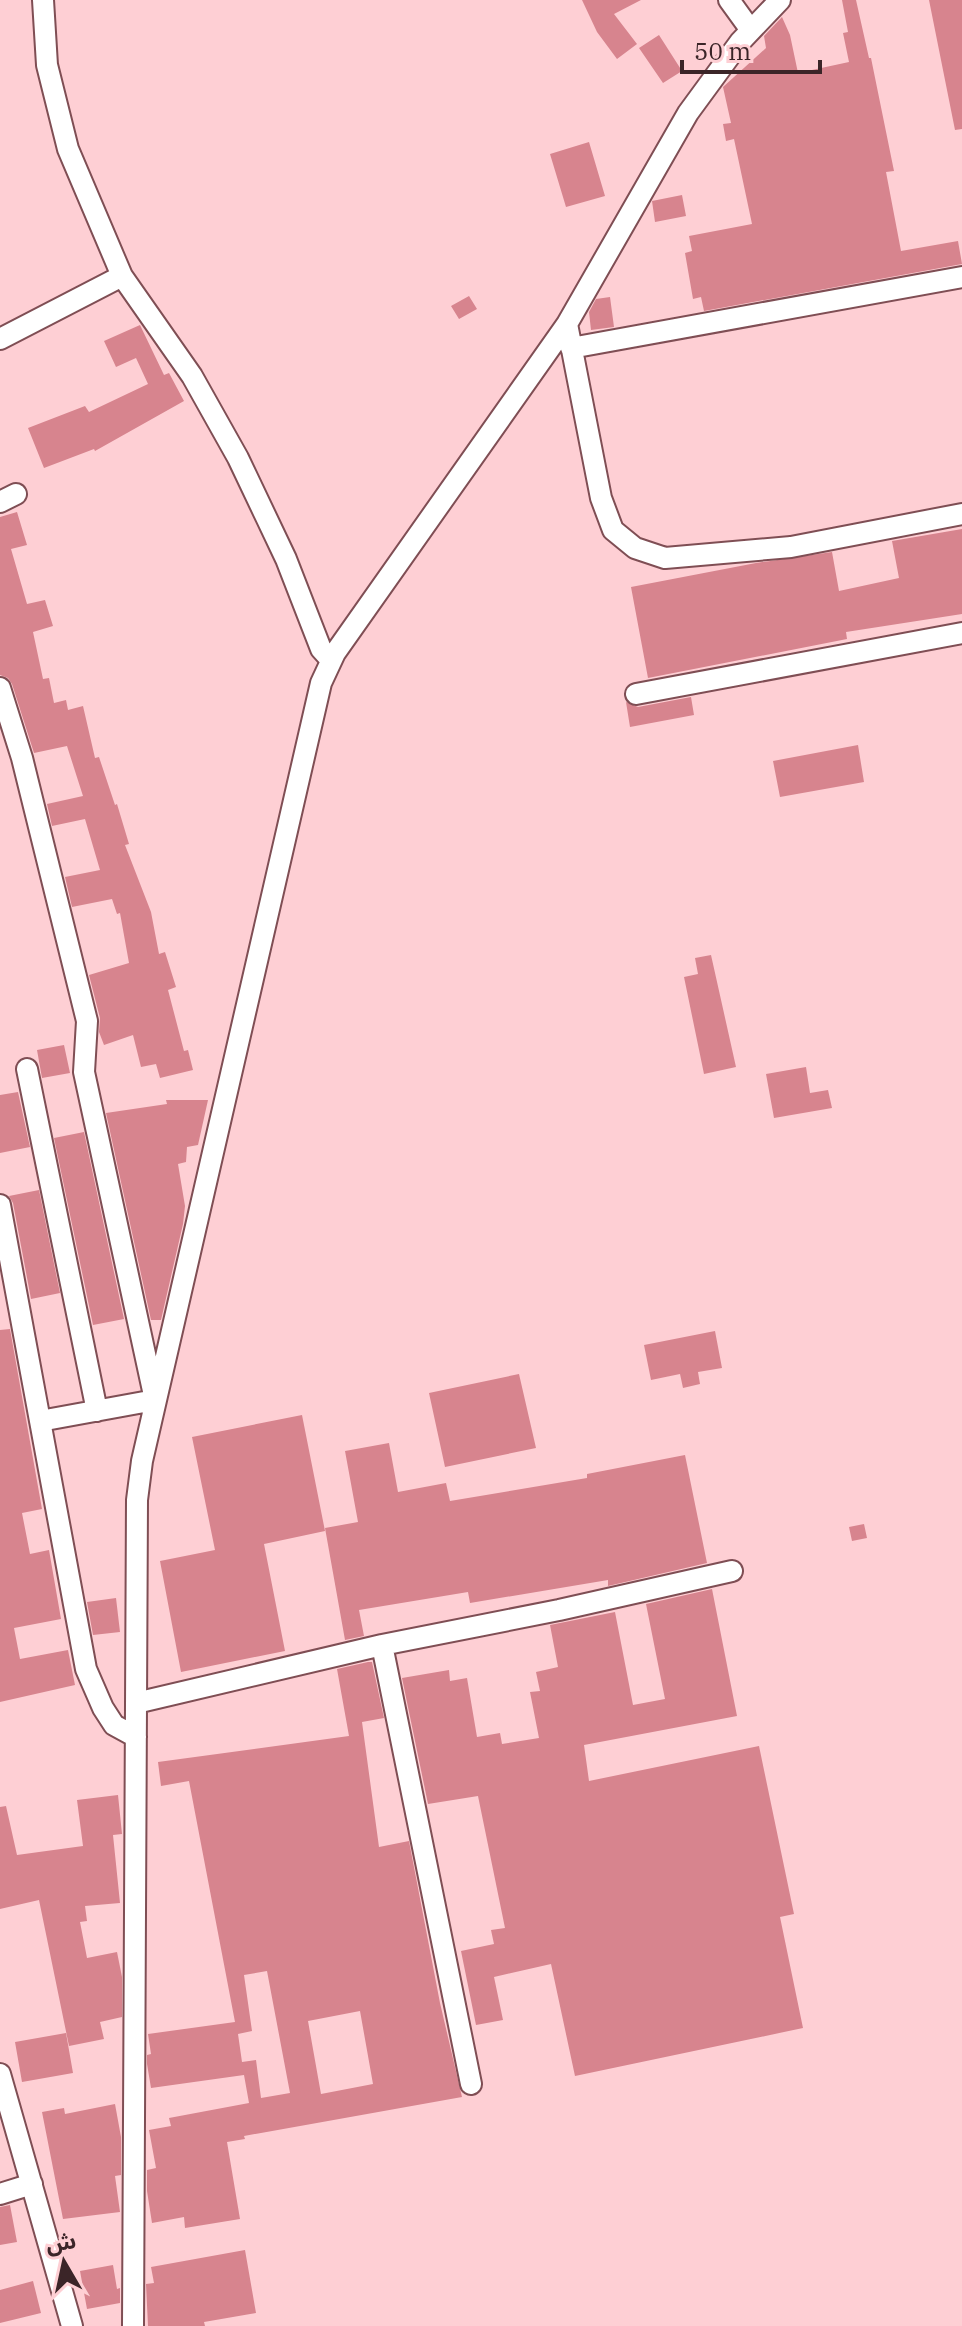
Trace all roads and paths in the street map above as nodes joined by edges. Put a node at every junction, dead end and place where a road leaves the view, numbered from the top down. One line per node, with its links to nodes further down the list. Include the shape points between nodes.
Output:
1 (43, 0): 5 (street, via 47,65 68,149)
2 (729, 0): 4 (street)
3 (780, 0): 4 (street)
4 (750, 29): 7 (street, via 675,134)
5 (122, 276): 8 (street); 12 (street, via 192,376 238,458 321,649)
6 (962, 277): 9 (street)
7 (567, 324): 9 (street); 12 (street)
8 (0, 339)
9 (571, 348): 10 (street, via 601,498 613,530 635,548 665,558 791,547)
10 (962, 514)
11 (962, 633): 14 (street)
12 (331, 660): 17 (street, via 317,699)
13 (0, 688): 17 (street, via 87,1021 84,1072)
14 (636, 694)
15 (27, 1069): 18 (street)
16 (0, 1205): 19 (street)
17 (155, 1400): 18 (street); 22 (street, via 137,1500)
18 (97, 1411): 19 (street)
19 (40, 1421): 23 (street, via 86,1669 114,1725)
20 (732, 1571): 21 (street)
21 (382, 1645): 22 (street); 25 (street)
22 (136, 1703): 23 (street)
23 (136, 1737): 29 (street)
24 (0, 2074): 26 (street)
25 (471, 2084)
26 (32, 2184): 27 (street); 28 (street)
27 (0, 2194)
28 (72, 2326)
29 (133, 2326)

